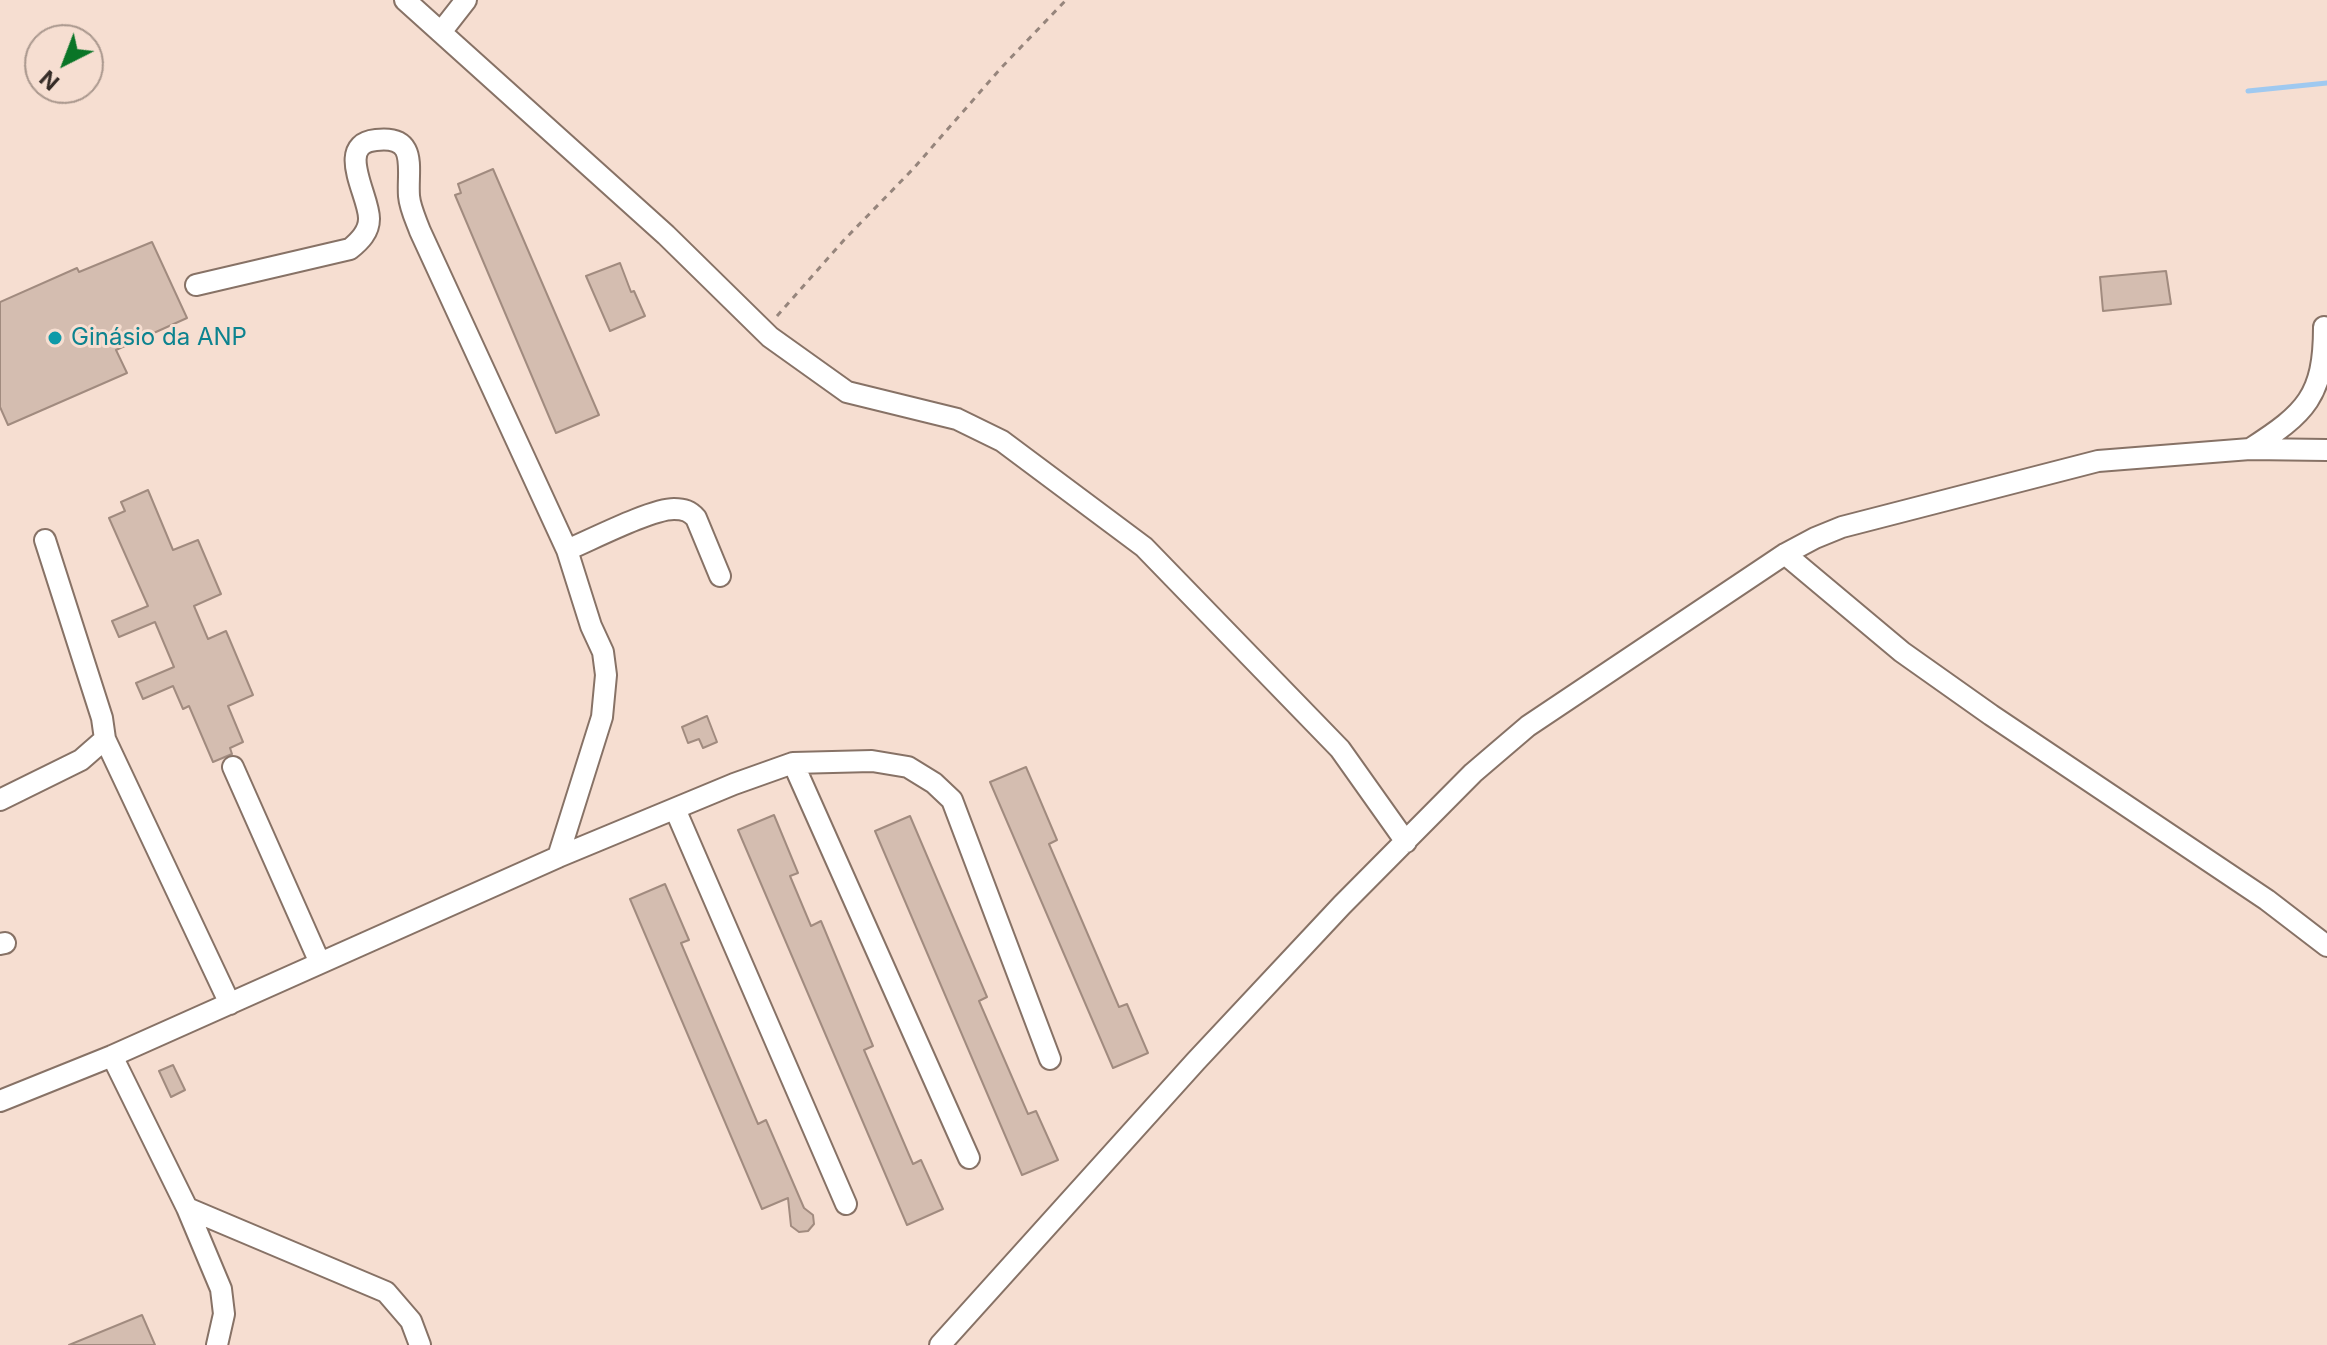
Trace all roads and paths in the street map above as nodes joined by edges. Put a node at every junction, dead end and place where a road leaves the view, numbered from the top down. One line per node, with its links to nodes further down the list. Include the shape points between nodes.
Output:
1 (405, 0): 4 (street)
2 (466, 0): 4 (street)
3 (1066, 0): 7 (path)
4 (441, 32): 7 (street, via 666,235)
5 (196, 285): 11 (street, via 350,249 366,232 369,220 355,158 358,151 377,139 402,144 410,159 409,199 420,231)
6 (2324, 327): 8 (street, via 2323,368 2312,395 2296,416)
7 (763, 331): 19 (street, via 847,392 957,419 1002,441 1144,547 1340,749)
8 (2250, 449): 9 (street); 12 (street, via 2098,461 1855,524)
9 (2327, 450)
10 (45, 540): 14 (street)
11 (567, 550): 13 (street, via 662,510 690,511); 20 (street, via 606,675 602,717)
12 (1785, 554): 19 (street, via 1528,726); 21 (street, via 1902,652)
13 (720, 576)
14 (105, 739): 17 (street, via 81,760); 23 (street)
15 (793, 763): 18 (street); 25 (street, via 872,761 908,767 952,800); 27 (street)
16 (233, 767): 22 (street)
17 (0, 800)
18 (675, 809): 20 (street); 28 (street)
19 (1406, 842): 32 (street, via 1196,1061)
20 (558, 857): 22 (street)
21 (2327, 946)
22 (320, 963): 23 (street)
23 (230, 1004): 24 (street)
24 (112, 1056): 26 (street); 29 (street)
25 (1050, 1059)
26 (0, 1101)
27 (969, 1158)
28 (846, 1204)
29 (187, 1208): 30 (street, via 224,1302); 31 (street, via 386,1292 411,1321)
30 (217, 1345)
31 (420, 1345)
32 (940, 1345)

